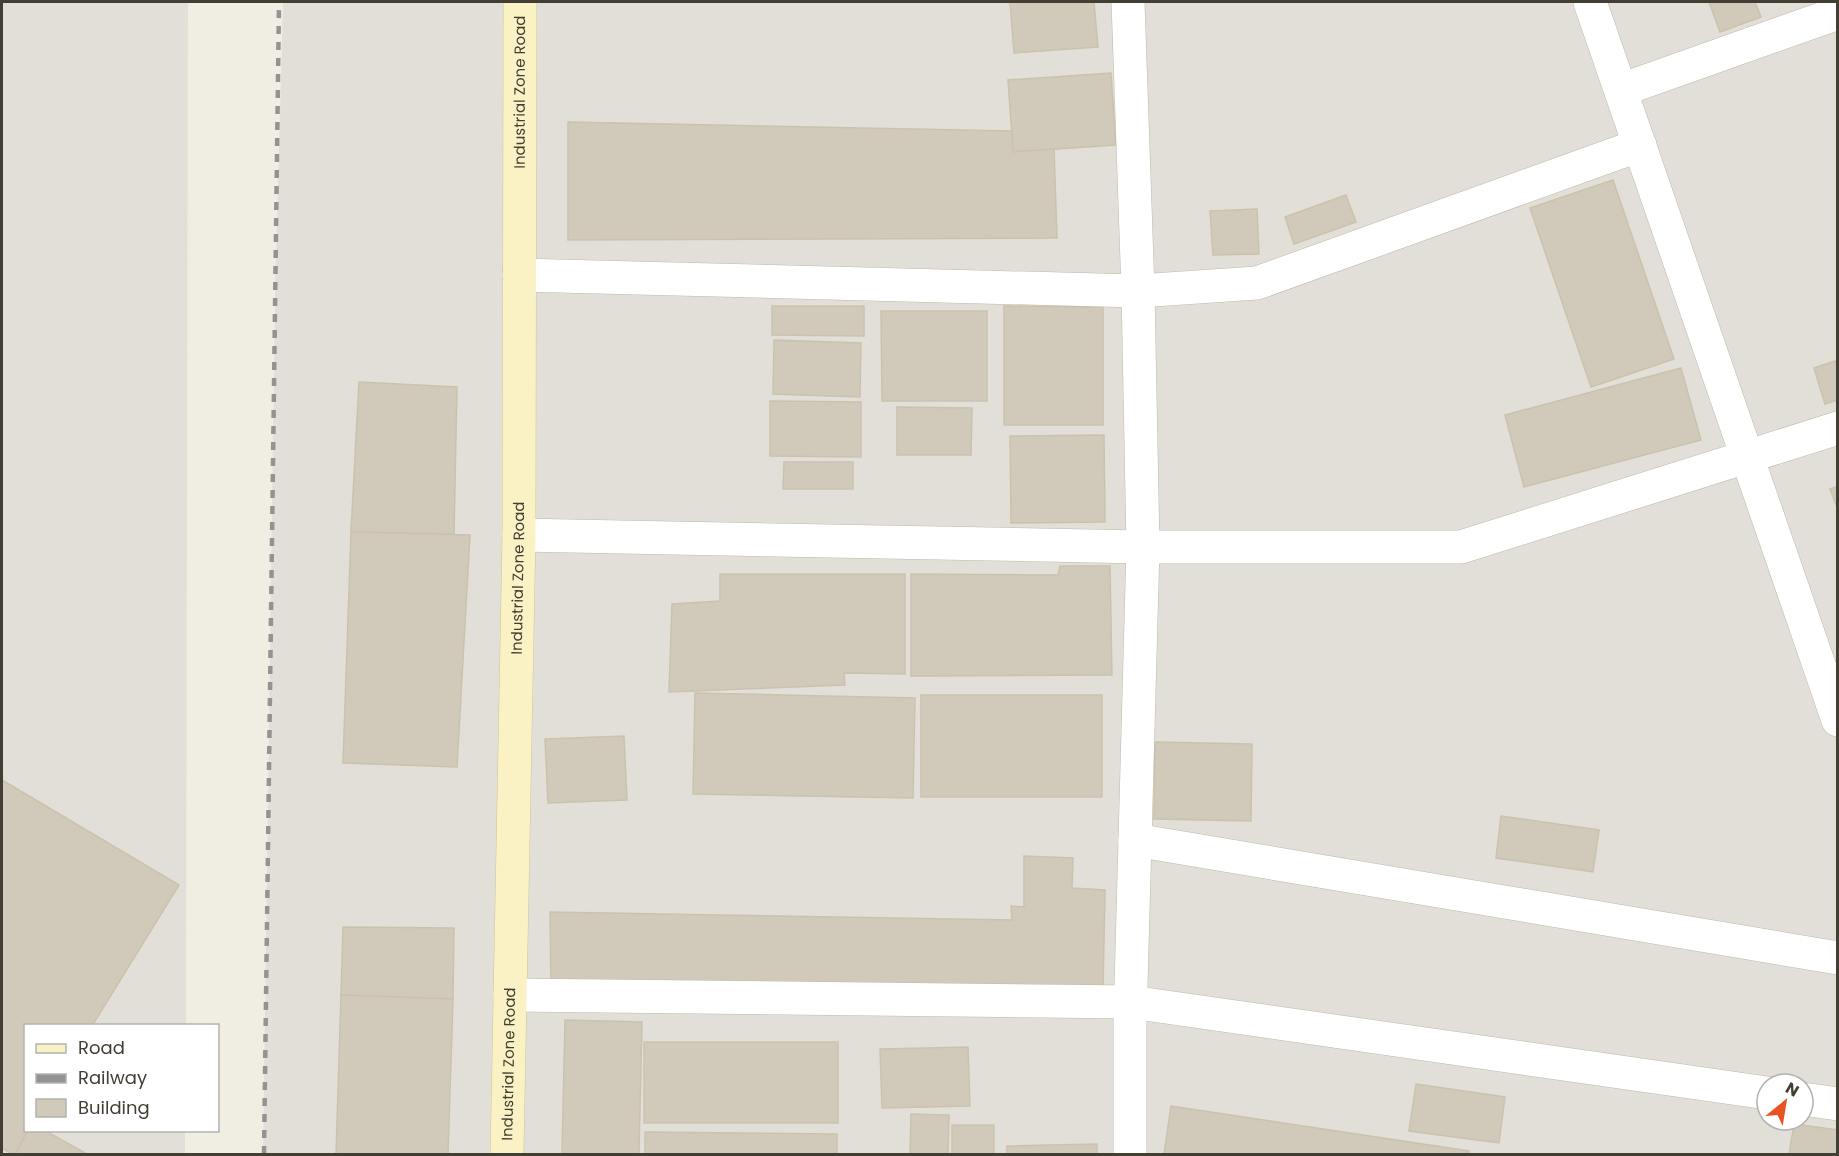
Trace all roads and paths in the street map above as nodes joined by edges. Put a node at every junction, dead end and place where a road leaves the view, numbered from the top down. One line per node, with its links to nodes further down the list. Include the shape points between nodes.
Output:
1 (520, 2): 7 (street, Industrial Zone Road)
2 (1128, 2): 8 (street)
3 (1590, 2): 5 (street)
4 (1838, 13): 5 (street)
5 (1621, 90): 6 (street)
6 (1640, 145): 8 (street, via 1257,283); 10 (street)
7 (519, 275): 8 (street); 11 (street, Industrial Zone Road)
8 (1138, 291): 12 (street)
9 (1838, 428): 10 (street)
10 (1747, 456): 12 (street, via 1461,547); 13 (street)
11 (519, 535): 12 (street); 16 (street, Industrial Zone Road)
12 (1143, 547): 14 (street)
13 (1838, 720)
14 (1135, 840): 15 (street); 17 (street)
15 (1838, 958)
16 (510, 995): 17 (street); 21 (street, Industrial Zone Road)
17 (1131, 1002): 18 (street); 22 (street)
18 (1755, 1092)
19 (1815, 1101): 20 (street)
20 (1838, 1104)
21 (507, 1155)
22 (1130, 1155)

